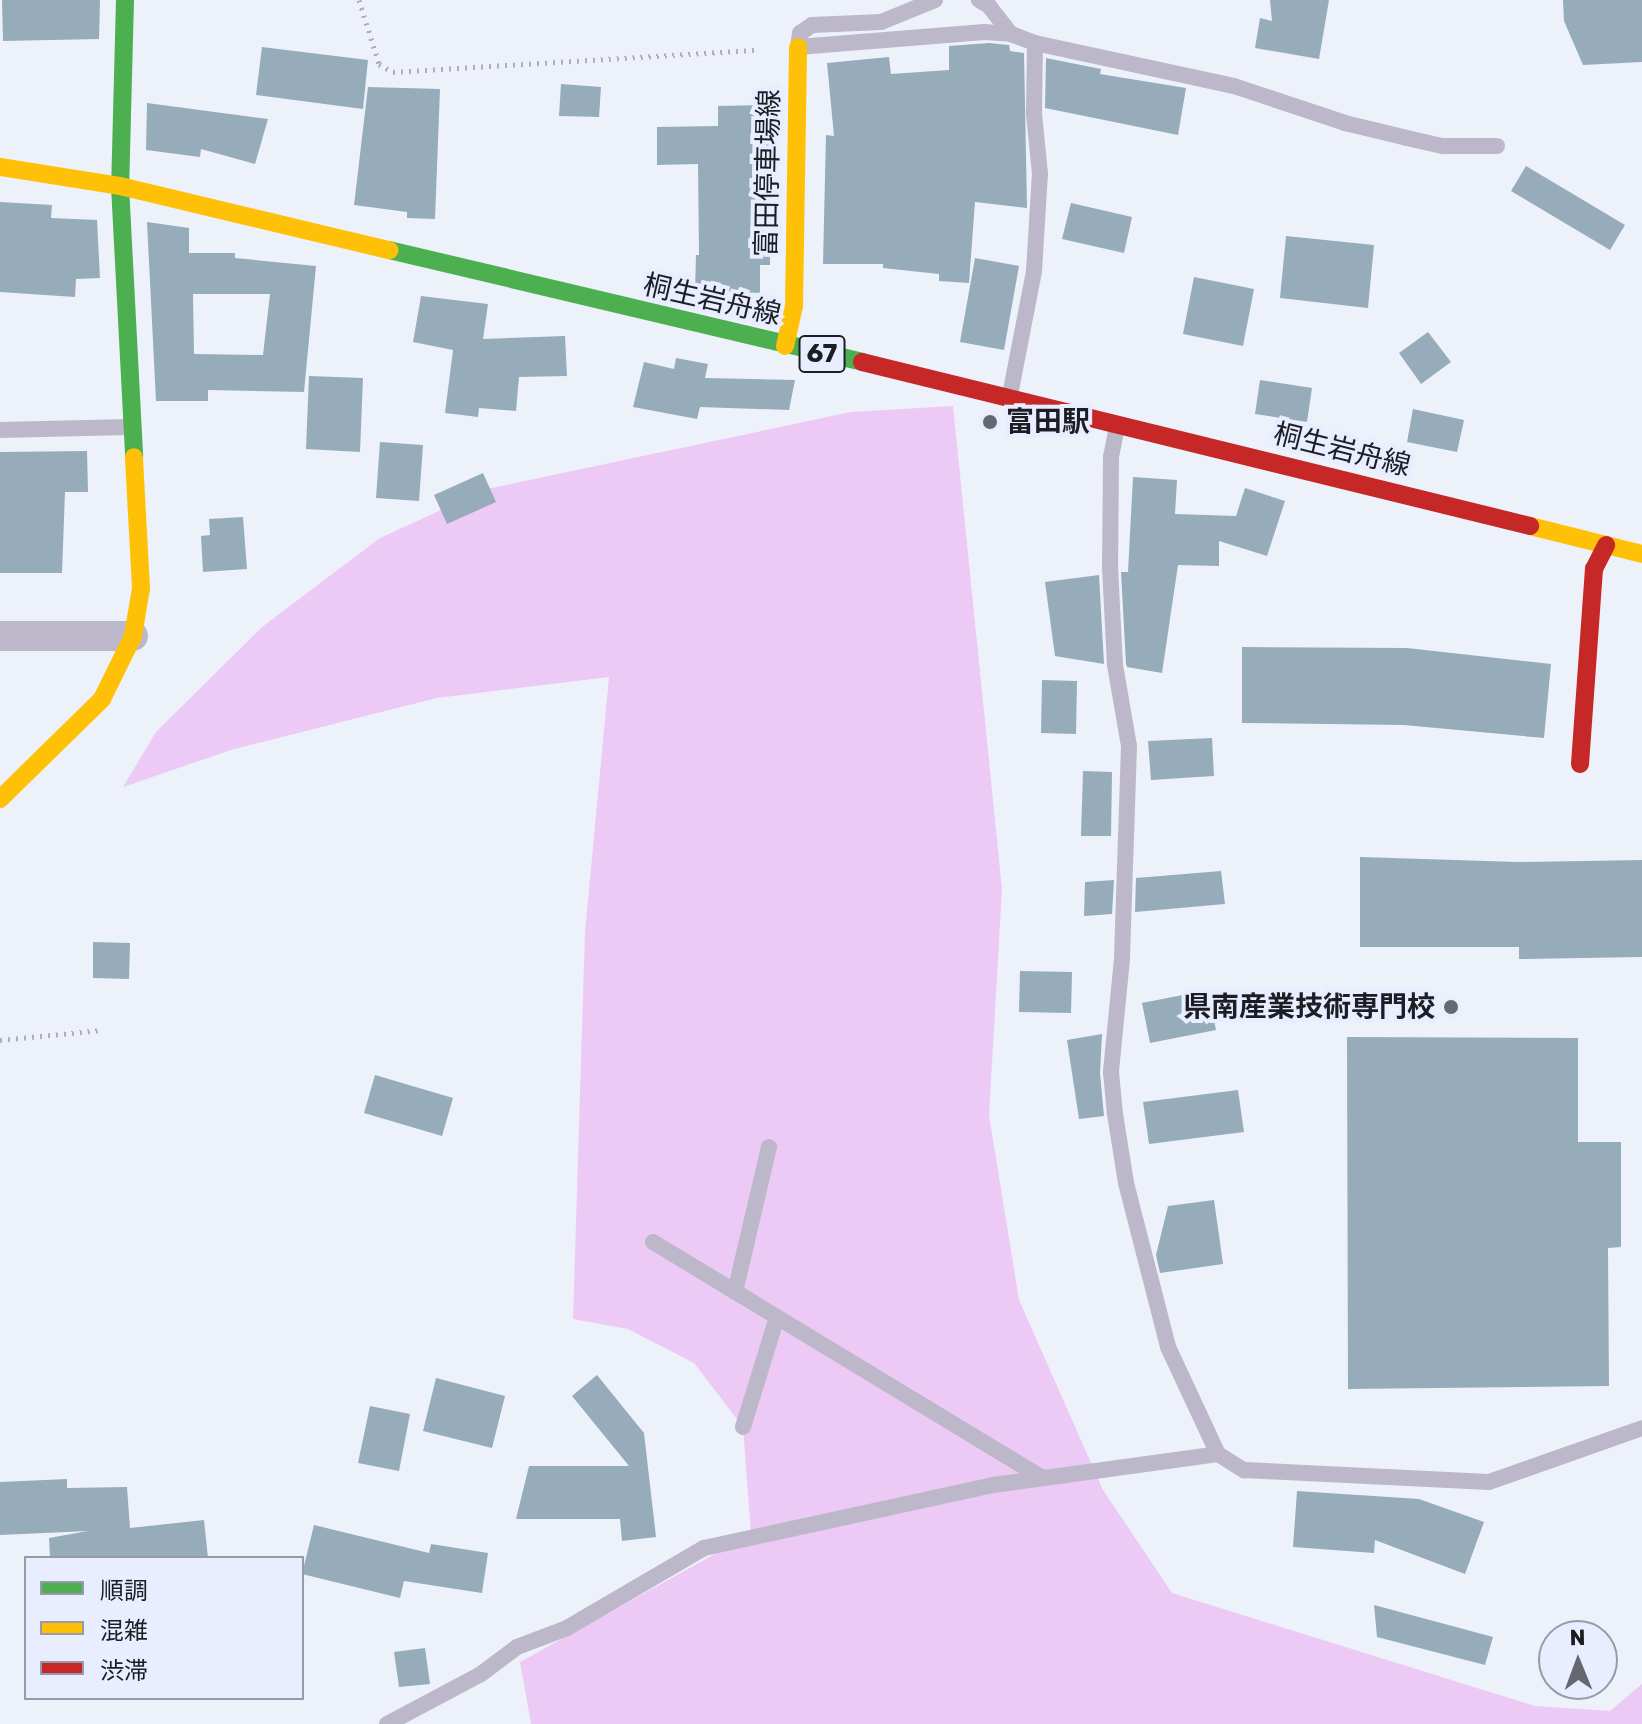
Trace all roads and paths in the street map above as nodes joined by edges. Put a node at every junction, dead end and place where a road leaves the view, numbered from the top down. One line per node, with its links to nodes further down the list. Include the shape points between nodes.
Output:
1 (125, 0): 10 (main road)
2 (359, 0): 7 (path, via 379,64 393,72)
3 (935, 0): 7 (lane, via 881,22 812,25 800,33)
4 (979, 0): 5 (lane)
5 (1011, 34): 6 (lane); 7 (lane)
6 (1035, 43): 8 (lane, via 1234,86 1345,123 1431,144); 12 (lane, via 1040,174 1034,271)
7 (798, 47): 11 (main road, 富田停車場線, via 794,306)
8 (1497, 146)
9 (0, 167): 10 (main road, 桐生岩舟線 / 67)
10 (120, 186): 11 (main road, 桐生岩舟線 / 67); 14 (main road)
11 (785, 346): 12 (main road, 桐生岩舟線 / 67)
12 (1010, 397): 13 (main road, 桐生岩舟線 / 67)
13 (1118, 423): 16 (main road, 桐生岩舟線 / 67); 30 (lane, via 1111,457 1110,567 1115,665 1129,746 1122,959 1111,1072 1126,1183 1168,1347)
14 (133, 427): 15 (lane); 19 (main road, via 141,588)
15 (0, 430)
16 (1606, 545): 17 (main road, 桐生岩舟線 / 67); 20 (main road, via 1594,569)
17 (1642, 554)
18 (0, 636): 19 (street)
19 (133, 636): 21 (main road, via 102,699)
20 (1580, 764)
21 (0, 799)
22 (102, 1030): 23 (path)
23 (0, 1040)
24 (769, 1147): 26 (lane)
25 (653, 1242): 26 (lane)
26 (735, 1292): 27 (lane)
27 (777, 1317): 28 (lane); 31 (lane)
28 (743, 1427)
29 (1642, 1428): 30 (lane, via 1489,1482 1244,1470)
30 (1218, 1454): 31 (lane)
31 (1042, 1478): 32 (lane, via 704,1548 567,1628 517,1647 481,1674)
32 (387, 1724)

